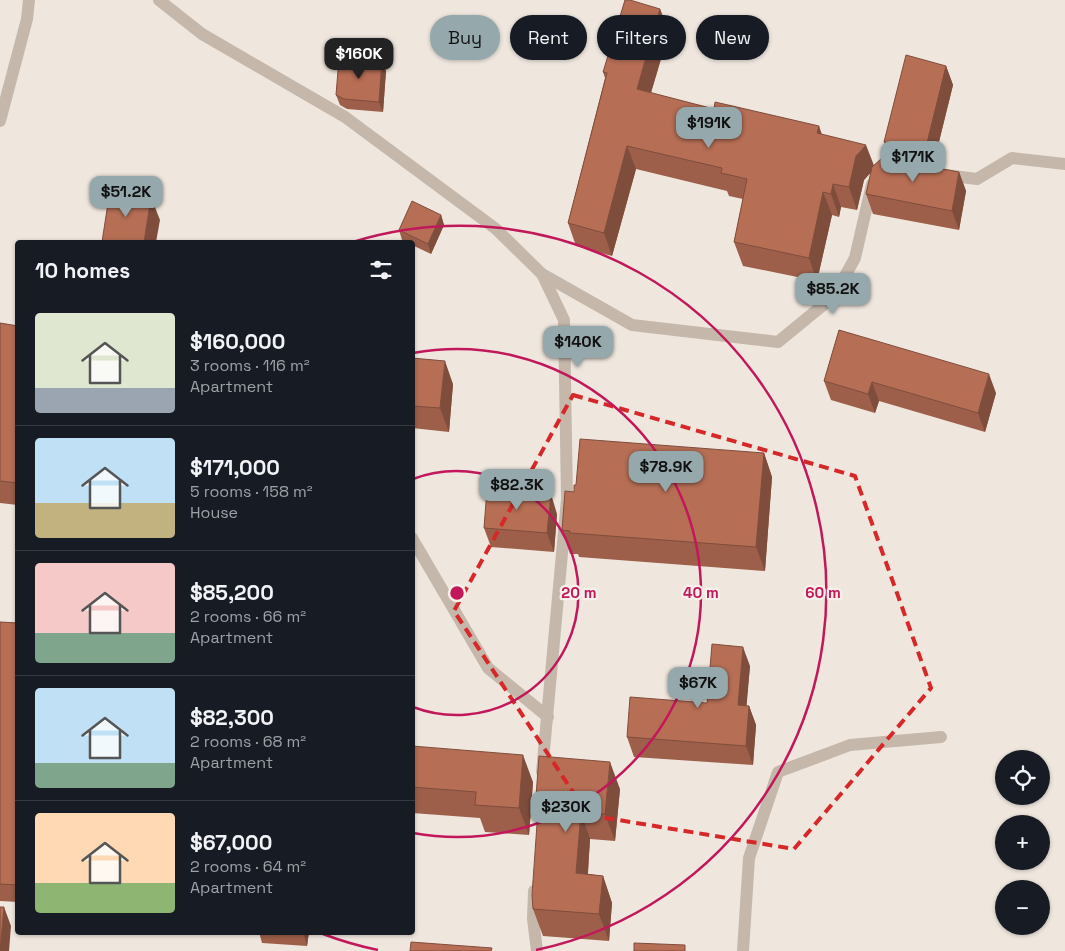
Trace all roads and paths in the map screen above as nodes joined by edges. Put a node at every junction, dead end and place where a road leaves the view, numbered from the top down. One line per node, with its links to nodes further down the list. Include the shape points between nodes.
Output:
1 (29, 0): 3 (street)
2 (159, 0): 7 (street, via 202,34 345,117 496,229)
3 (0, 121)
4 (1065, 164): 5 (street, via 1012,158 977,179)
5 (932, 174)
6 (879, 175): 7 (street, via 872,182 855,258 834,296 778,342 632,325)
7 (542, 274): 9 (street, via 564,320 566,509)
8 (415, 543): 9 (street, via 488,668)
9 (548, 717): 11 (street)
10 (941, 737): 14 (street, via 850,745 778,772 749,858)
11 (541, 783)
12 (535, 880): 13 (street, via 533,919)
13 (537, 951)
14 (743, 951)

